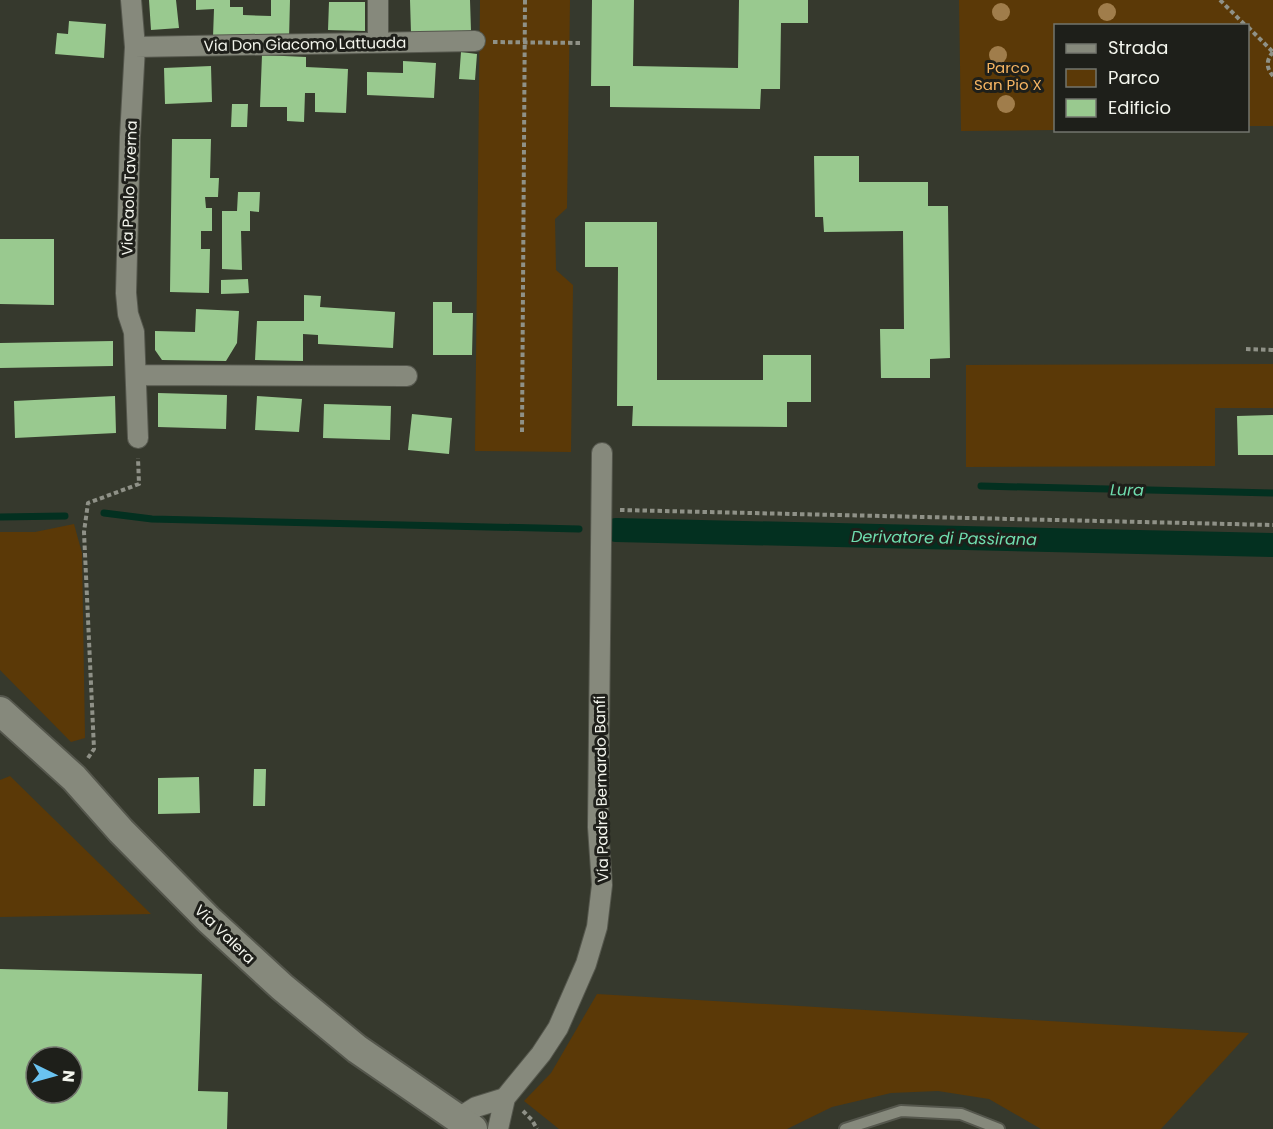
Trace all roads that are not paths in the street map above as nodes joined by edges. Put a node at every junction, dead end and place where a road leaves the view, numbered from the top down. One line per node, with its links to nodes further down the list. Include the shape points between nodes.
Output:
1 (131, 0): 5 (street, Via Paolo Taverna)
2 (378, 0): 4 (street)
3 (475, 41): 4 (street, Via Don Giacomo Lattuada)
4 (378, 42): 5 (street, Via Don Giacomo Lattuada)
5 (135, 47): 6 (street, Via Paolo Taverna, via 126,293)
6 (137, 375): 7 (street); 8 (street, Via Paolo Taverna)
7 (407, 376)
8 (138, 438)
9 (603, 453): 11 (street, Via Padre Bernardo Banfi, via 598,805 602,885 597,927 586,964 558,1028)
10 (0, 711): 12 (street, Via Valera, via 74,778 184,895 282,987 357,1049)
11 (505, 1098): 12 (street, via 476,1107); 13 (street, Via Padre Bernardo Banfi)
12 (465, 1124)
13 (498, 1129)
14 (845, 1129): 15 (lane, via 901,1111 961,1114)
15 (999, 1129)

